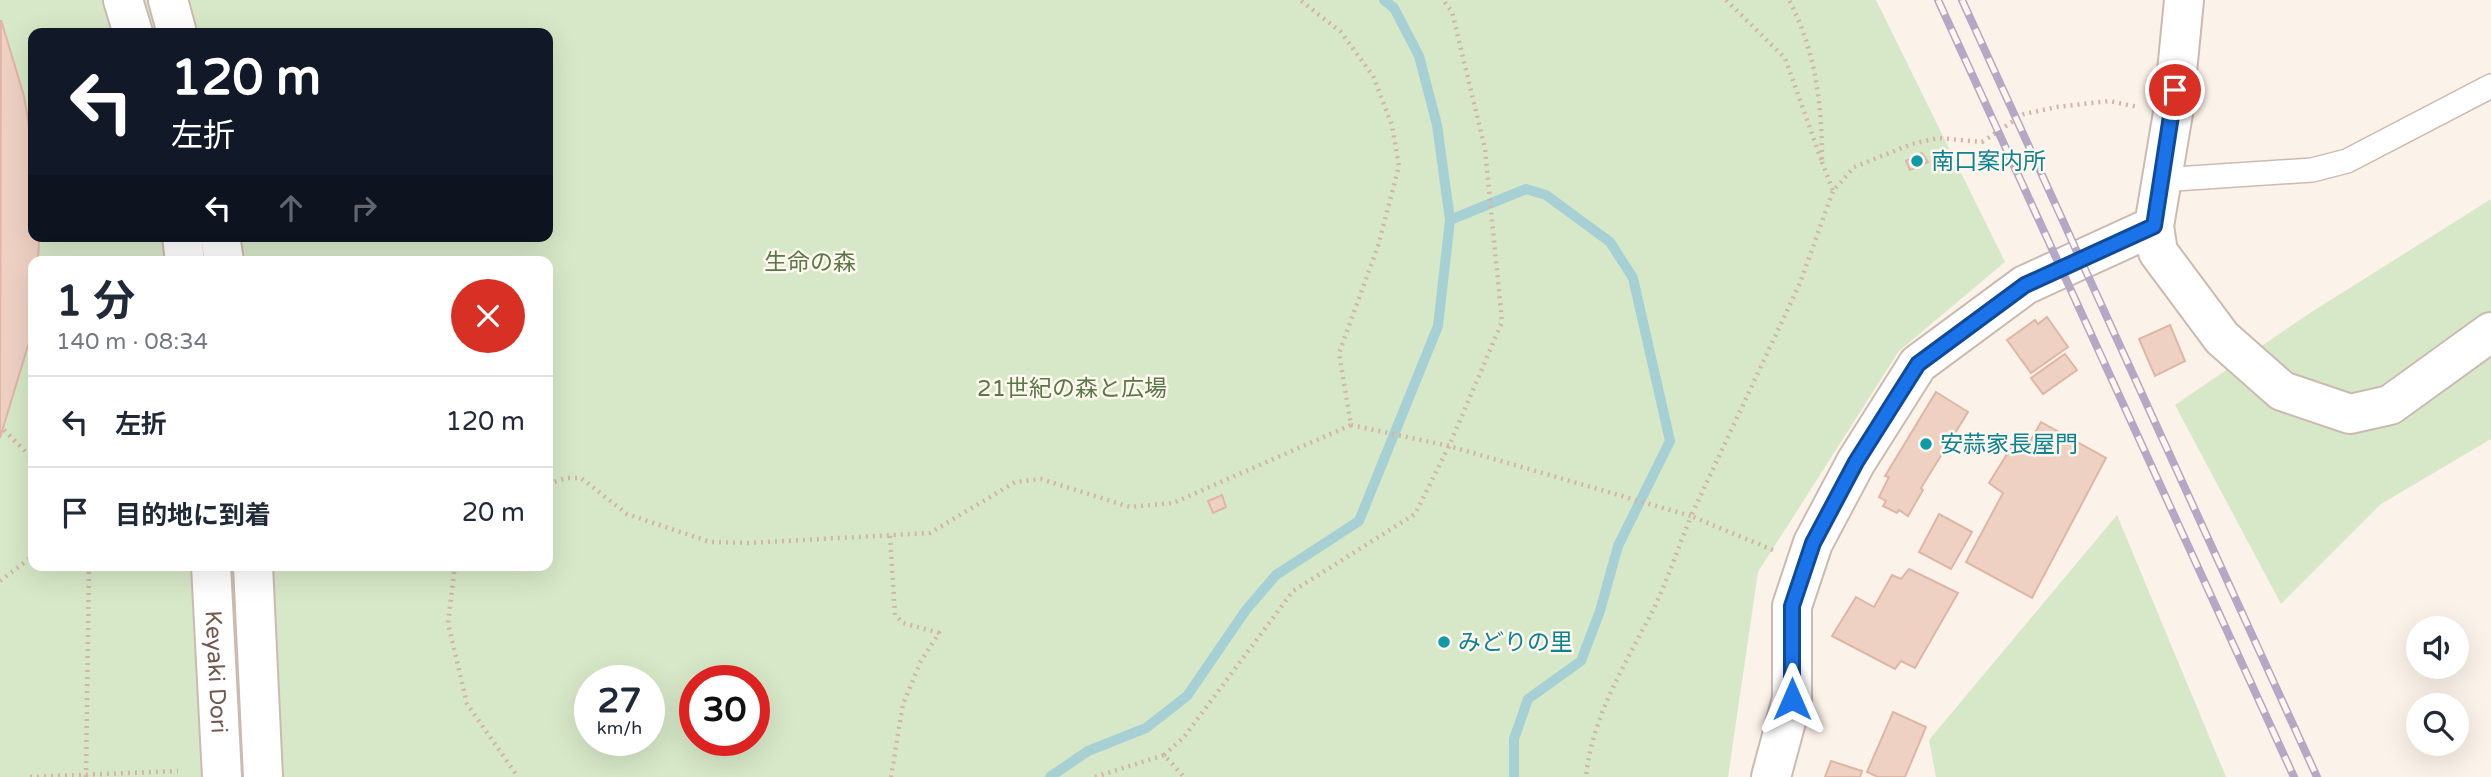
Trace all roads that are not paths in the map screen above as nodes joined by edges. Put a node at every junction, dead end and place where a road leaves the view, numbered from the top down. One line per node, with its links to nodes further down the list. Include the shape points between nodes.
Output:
1 (122, 0): 4 (street)
2 (168, 0): 5 (street)
3 (2184, 0): 7 (street, via 2173,113)
4 (131, 28)
5 (176, 28)
6 (2491, 86): 7 (lane, via 2347,161 2312,170)
7 (2160, 180): 8 (street)
8 (2154, 226): 9 (street, via 2158,251 2221,338 2282,391 2350,414 2390,405); 14 (street, via 2025,285 1918,364 1856,462 1813,543 1792,606 1792,699)
9 (2491, 332)
10 (211, 571): 12 (street, Keyaki Dori)
11 (253, 571): 13 (street, Keyaki Dori)
12 (222, 777)
13 (264, 777)
14 (1771, 777)

